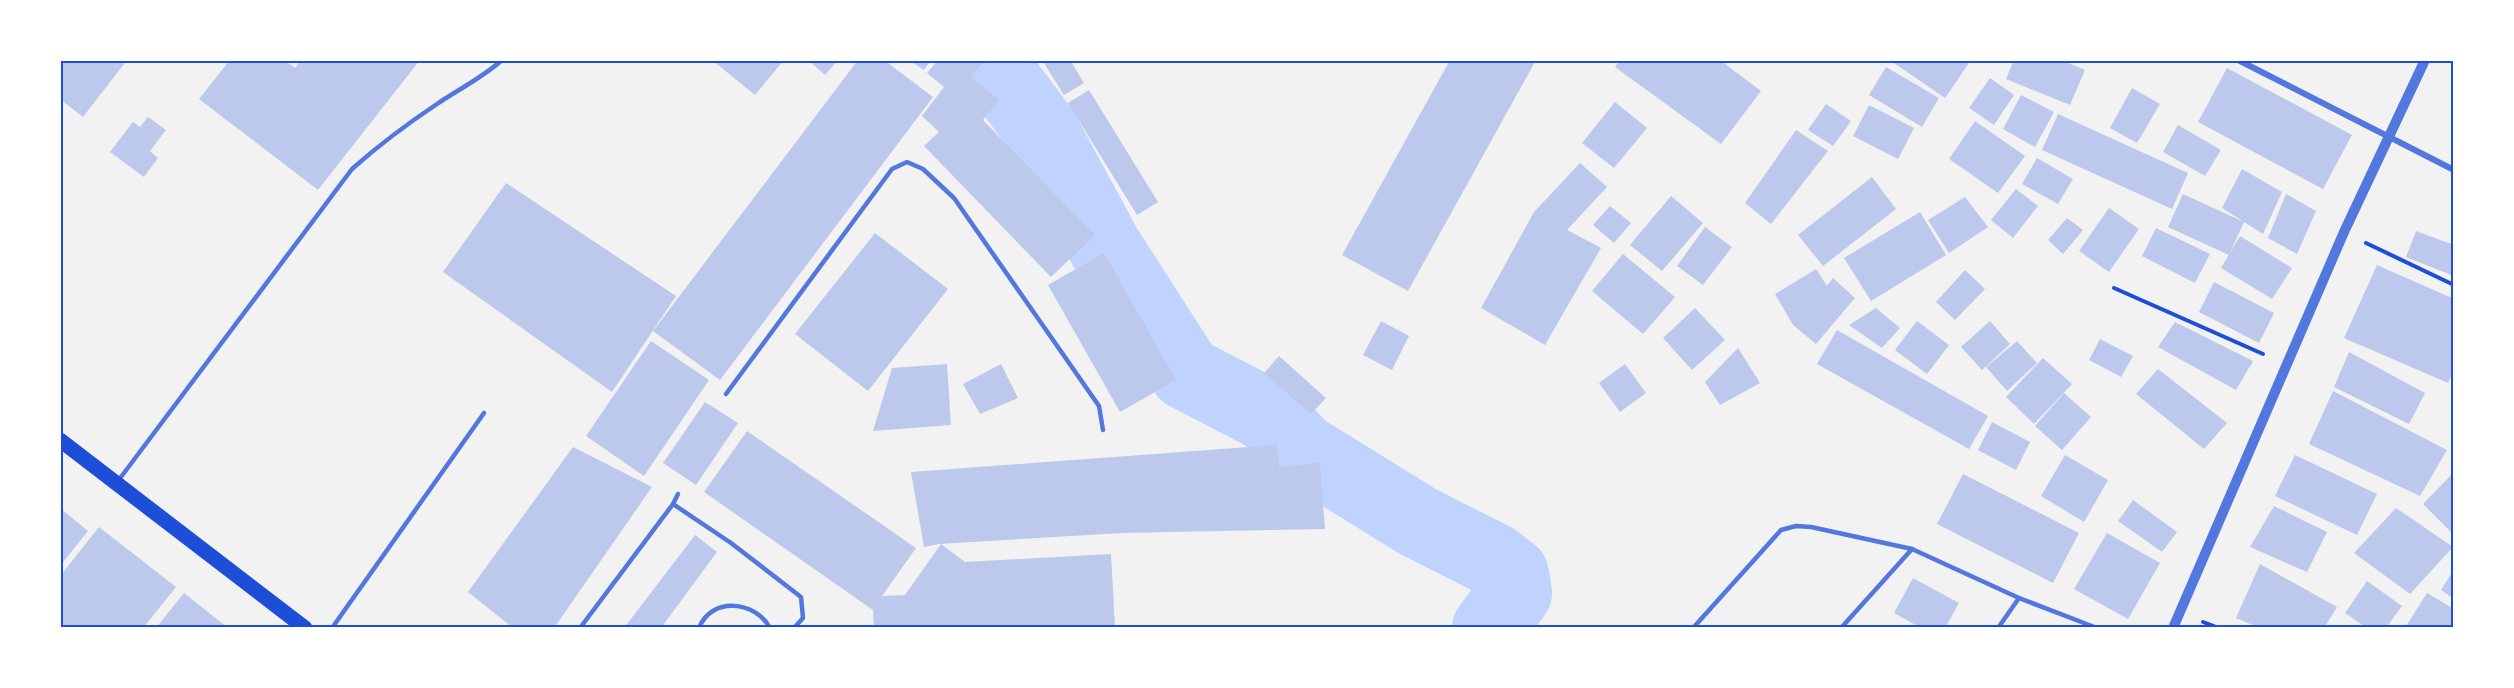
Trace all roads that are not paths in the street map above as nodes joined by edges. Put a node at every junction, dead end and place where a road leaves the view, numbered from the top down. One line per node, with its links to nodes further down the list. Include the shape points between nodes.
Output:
1 (502, 60): 10 (lane, via 377,146 352,169)
2 (2238, 60): 4 (street)
3 (2425, 60): 4 (street)
4 (2388, 135): 5 (street); 25 (street)
5 (2454, 170)
6 (726, 394): 8 (lane, via 892,169 907,162 923,169 954,198 1099,406)
7 (484, 413): 16 (lane)
8 (1103, 430)
9 (60, 440): 10 (main road)
10 (116, 483): 15 (main road)
11 (678, 494): 12 (lane)
12 (673, 504): 17 (lane); 20 (lane, via 801,597 803,618)
13 (1912, 549): 14 (lane); 21 (lane, via 1811,527 1781,530); 22 (lane)
14 (2019, 598): 23 (lane); 24 (lane)
15 (305, 628)
16 (332, 628)
17 (580, 628)
18 (699, 628): 19 (lane, via 710,614 736,605 760,615)
19 (770, 628)
20 (794, 628)
21 (1693, 628)
22 (1841, 628)
23 (1998, 628)
24 (2097, 628)
25 (2173, 628)

